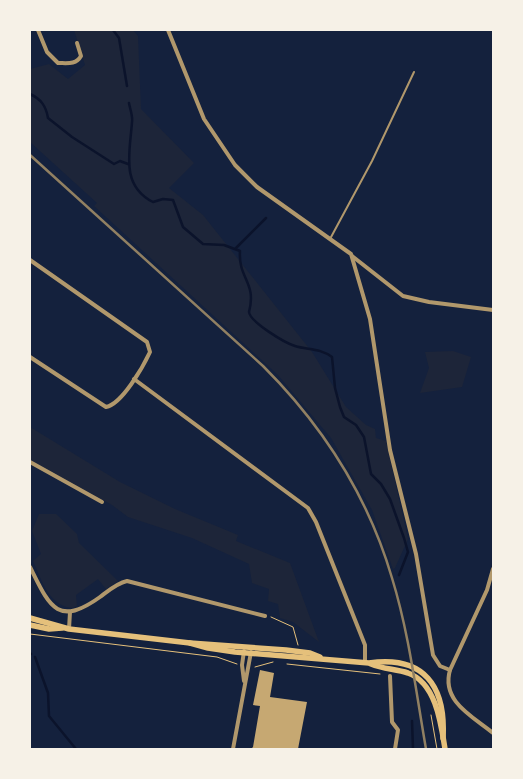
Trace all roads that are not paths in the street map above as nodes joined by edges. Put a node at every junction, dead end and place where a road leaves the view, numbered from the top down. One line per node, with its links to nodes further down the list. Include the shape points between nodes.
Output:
1 (38, 30): 3 (street, via 47,52 58,63 79,60)
2 (168, 30): 5 (street, via 204,119 235,165 257,187)
3 (77, 43)
4 (414, 72): 5 (lane)
5 (330, 239): 6 (street)
6 (351, 254): 8 (street, via 402,296); 26 (street, via 370,320 390,450 416,554 433,655 440,666)
7 (30, 260): 10 (street, via 147,342 150,352)
8 (493, 310)
9 (30, 357): 10 (street, via 103,406 114,404)
10 (134, 379): 25 (street, via 308,508 365,645)
11 (30, 462): 12 (street)
12 (102, 502)
13 (30, 567): 15 (street, via 52,604)
14 (493, 569): 26 (street, via 487,590)
15 (70, 612): 16 (street, via 85,608 114,586 127,581); 19 (street)
16 (265, 616)
17 (30, 618): 19 (main road)
18 (30, 625): 19 (main road)
19 (66, 628): 20 (main road)
20 (190, 643): 21 (main road); 22 (main road)
21 (248, 647): 22 (street); 23 (street); 24 (main road, via 310,653)
22 (243, 653): 23 (main road); 28 (street)
23 (251, 653): 24 (main road); 28 (street)
24 (322, 658): 25 (main road)
25 (367, 662): 30 (main road, via 420,680 432,696); 30 (main road, via 400,664 418,670 430,679 440,694)
26 (450, 670): 29 (street, via 448,689 458,706)
27 (390, 676): 32 (street, via 392,722 398,730)
28 (244, 680): 31 (street)
29 (493, 733)
30 (444, 738): 33 (main road)
31 (233, 749)
32 (395, 749)
33 (445, 749)

